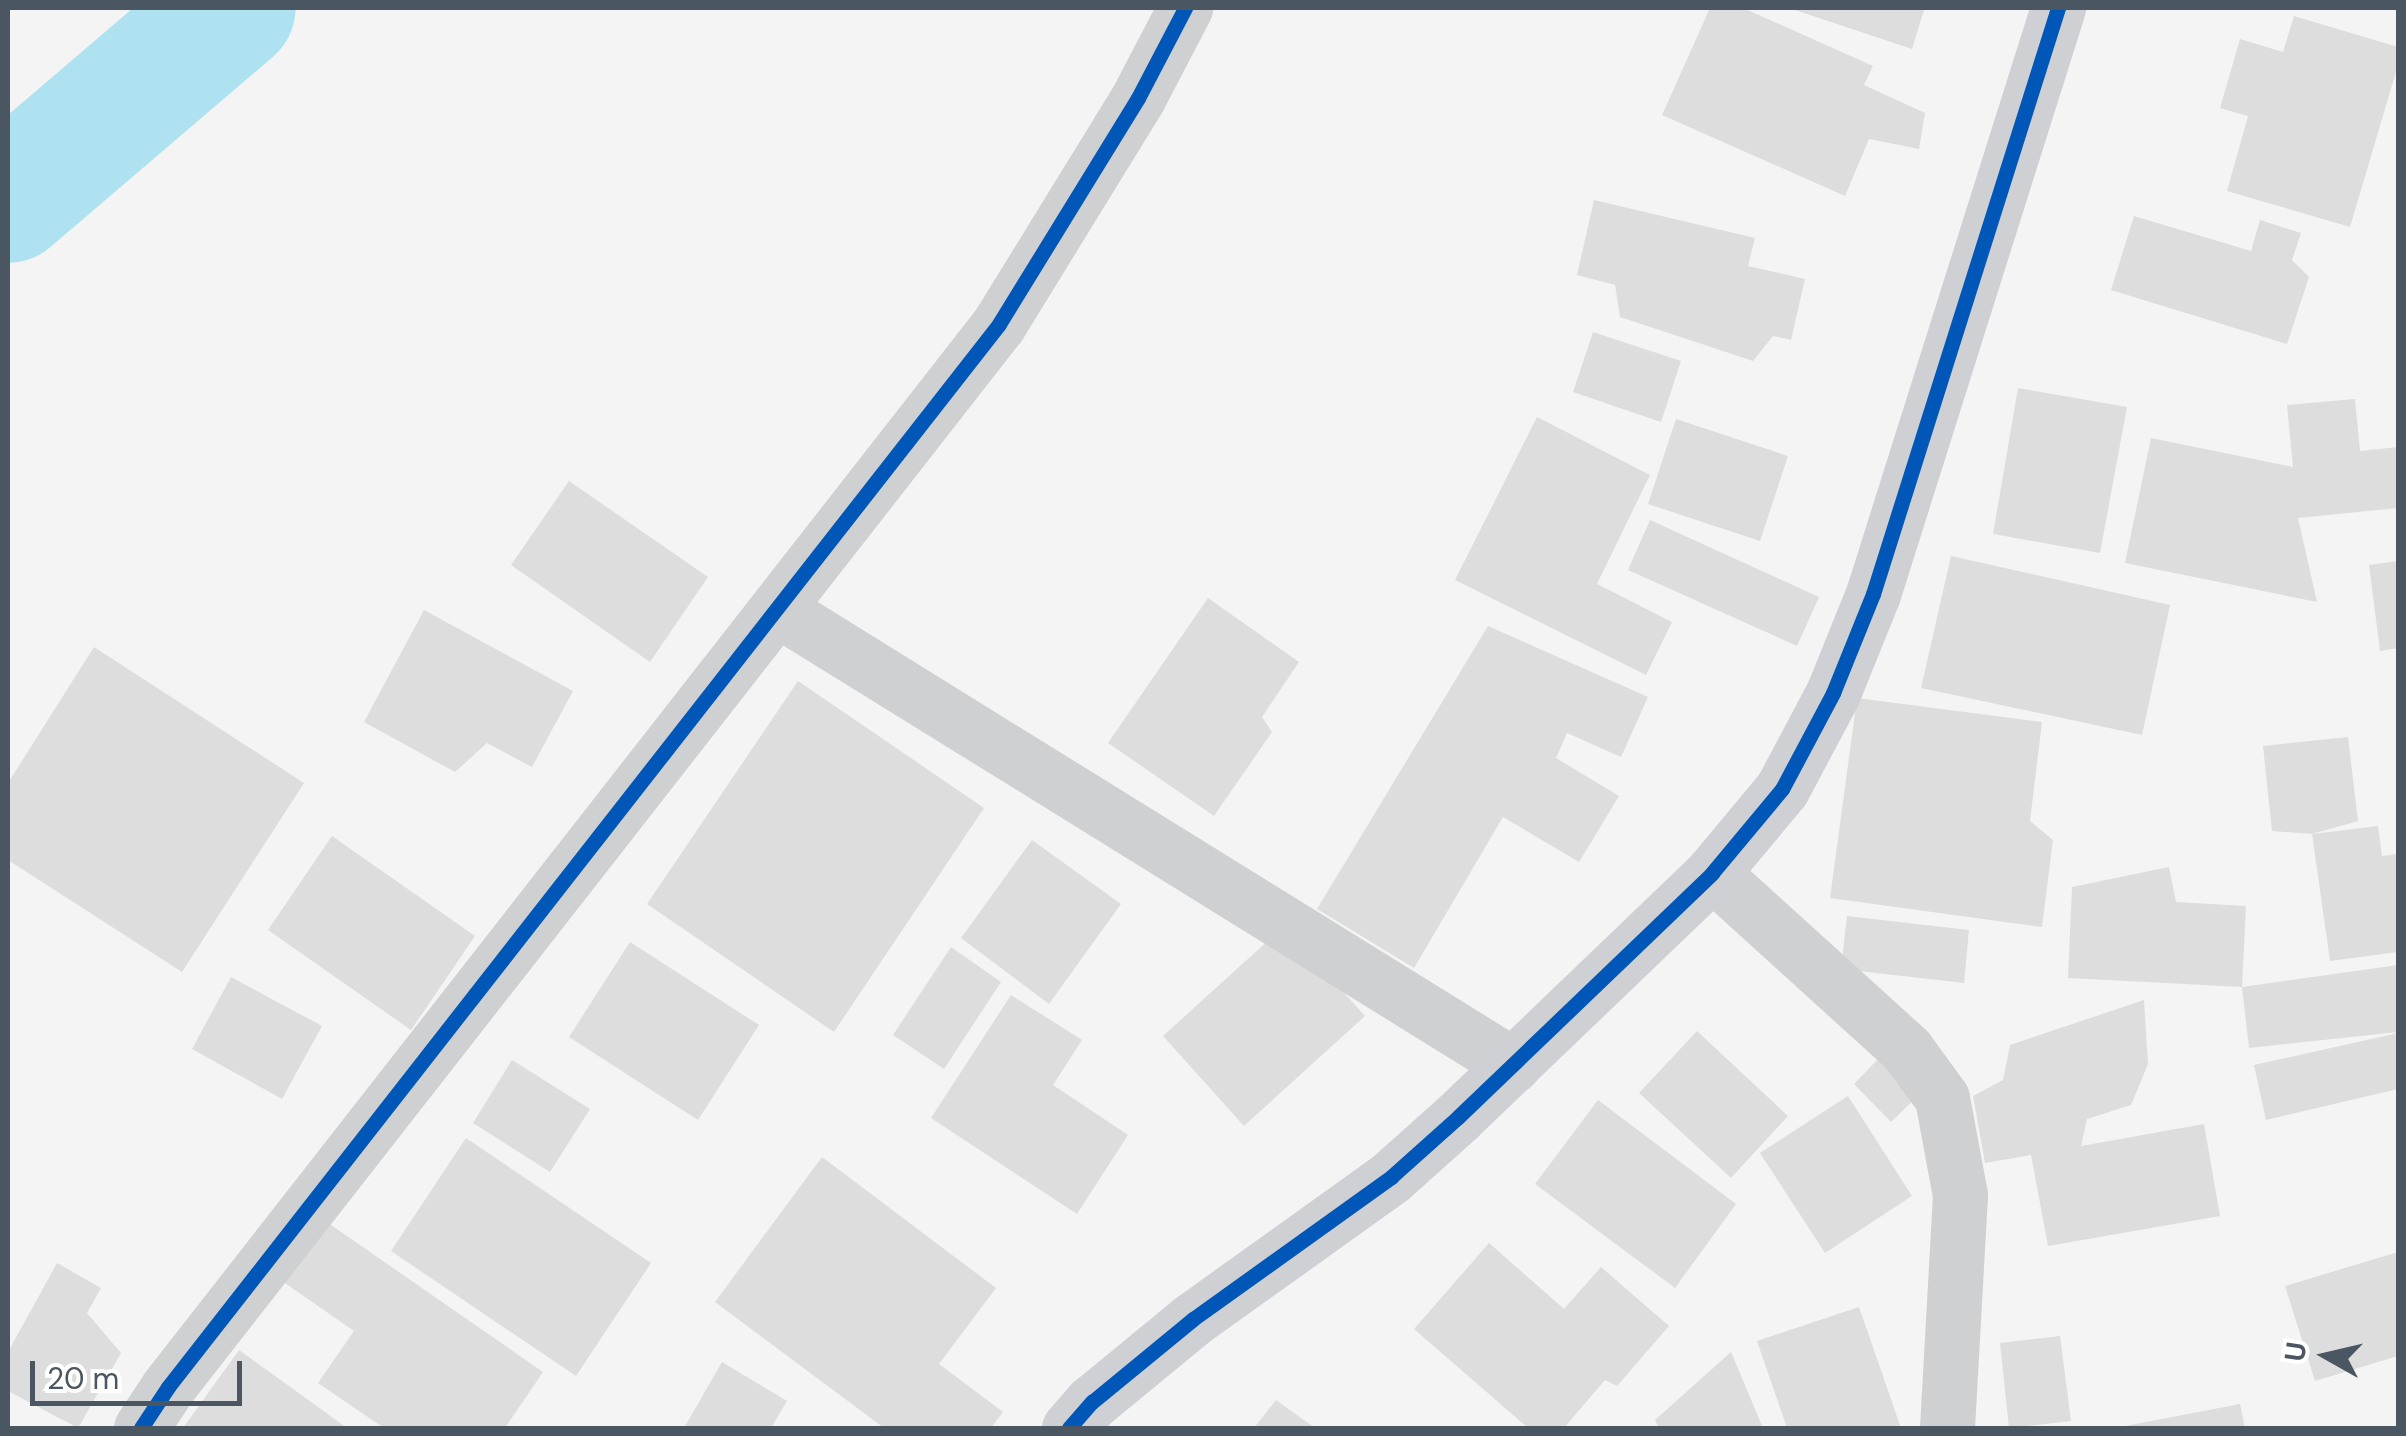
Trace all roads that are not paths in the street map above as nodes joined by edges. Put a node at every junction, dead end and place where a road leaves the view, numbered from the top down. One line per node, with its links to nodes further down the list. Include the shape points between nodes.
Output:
1 (1185, 8): 3 (street, via 1138,98 999,324)
2 (2058, 8): 4 (street, via 1873,594 1833,693 1782,789)
3 (777, 609): 5 (street); 6 (street, via 168,1386)
4 (1712, 873): 5 (street); 8 (street, via 1907,1050 1942,1098 1960,1195)
5 (1513, 1066): 7 (street, via 1391,1177 1193,1319)
6 (142, 1428)
7 (1069, 1428)
8 (1947, 1428)

